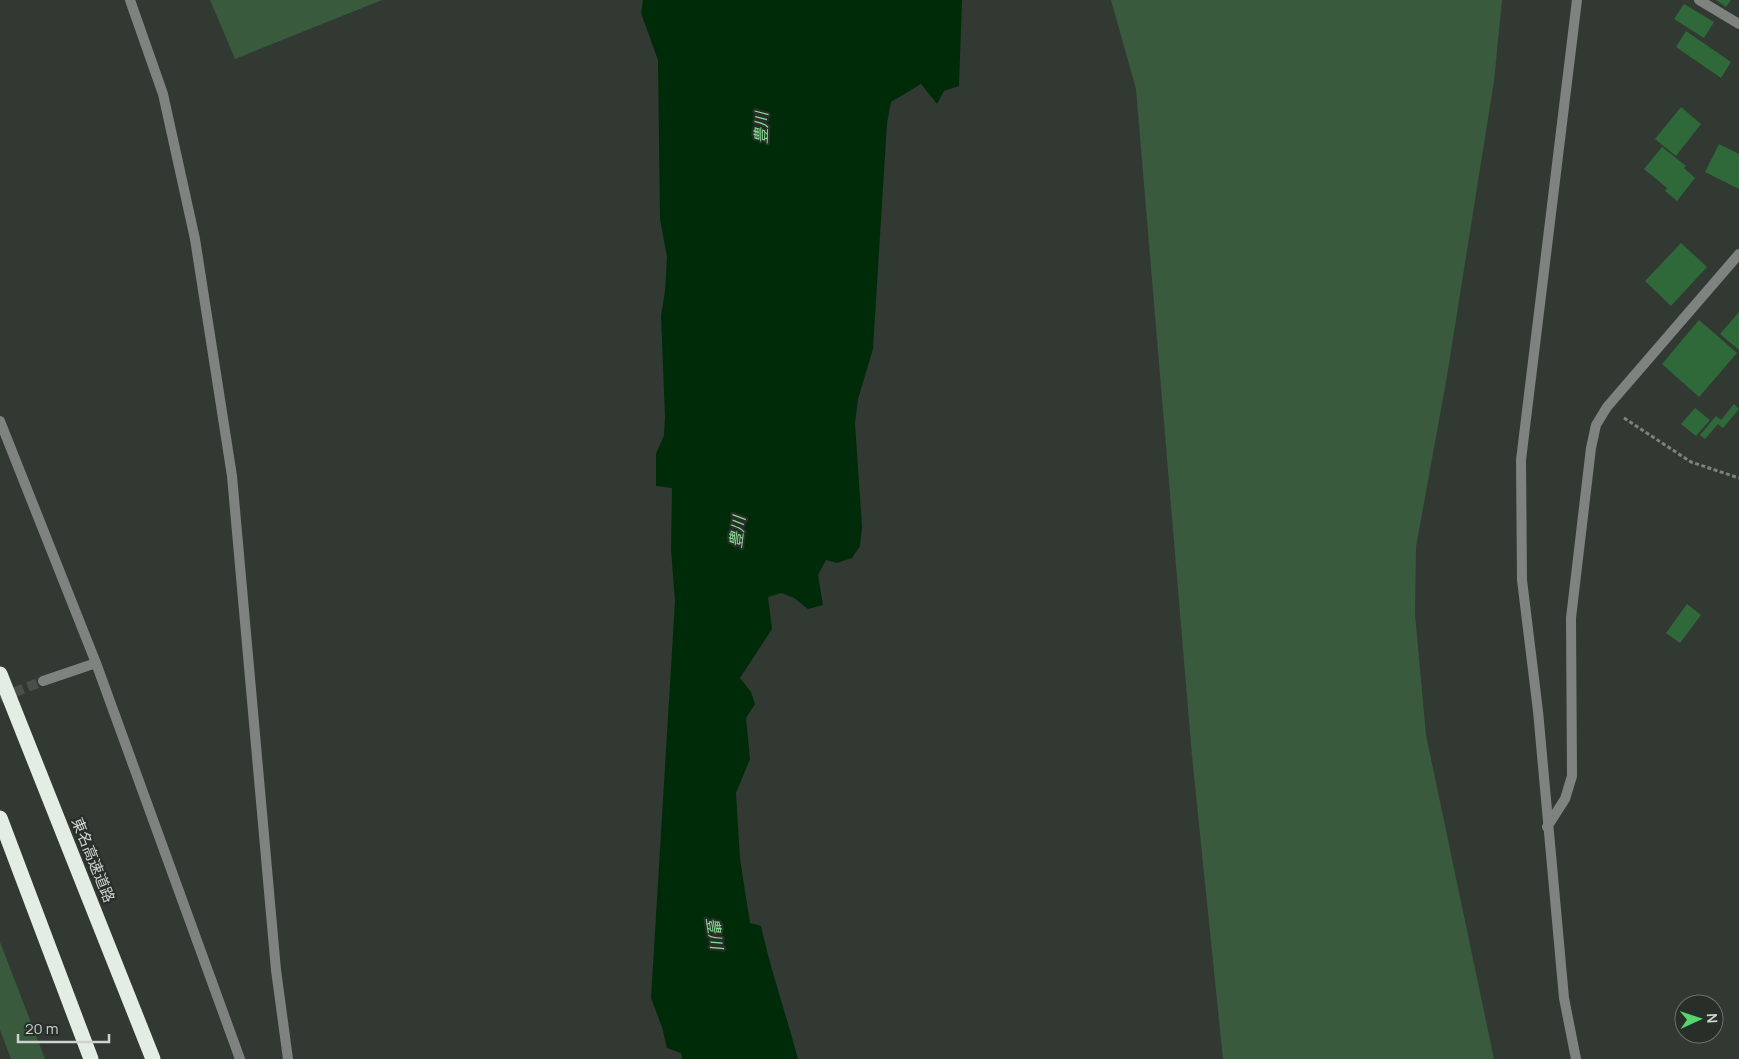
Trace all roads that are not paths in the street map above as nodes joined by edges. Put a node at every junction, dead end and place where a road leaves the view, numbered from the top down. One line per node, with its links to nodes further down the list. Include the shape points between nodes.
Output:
1 (130, 0): 15 (street, via 163,94 195,239 232,476)
2 (1577, 0): 11 (street, via 1521,460 1522,580 1538,711)
3 (1700, 0): 4 (street)
4 (1739, 24)
5 (1739, 254): 11 (street, via 1607,407 1596,425 1571,618 1572,776 1565,798)
6 (0, 421): 7 (street)
7 (96, 663): 9 (street); 14 (street)
8 (0, 674): 13 (highway, 東名高速道路)
9 (43, 681)
10 (0, 818): 12 (highway)
11 (1547, 827): 16 (street, via 1564,998)
12 (91, 1059)
13 (153, 1059)
14 (240, 1059)
15 (288, 1059)
16 (1576, 1059)

